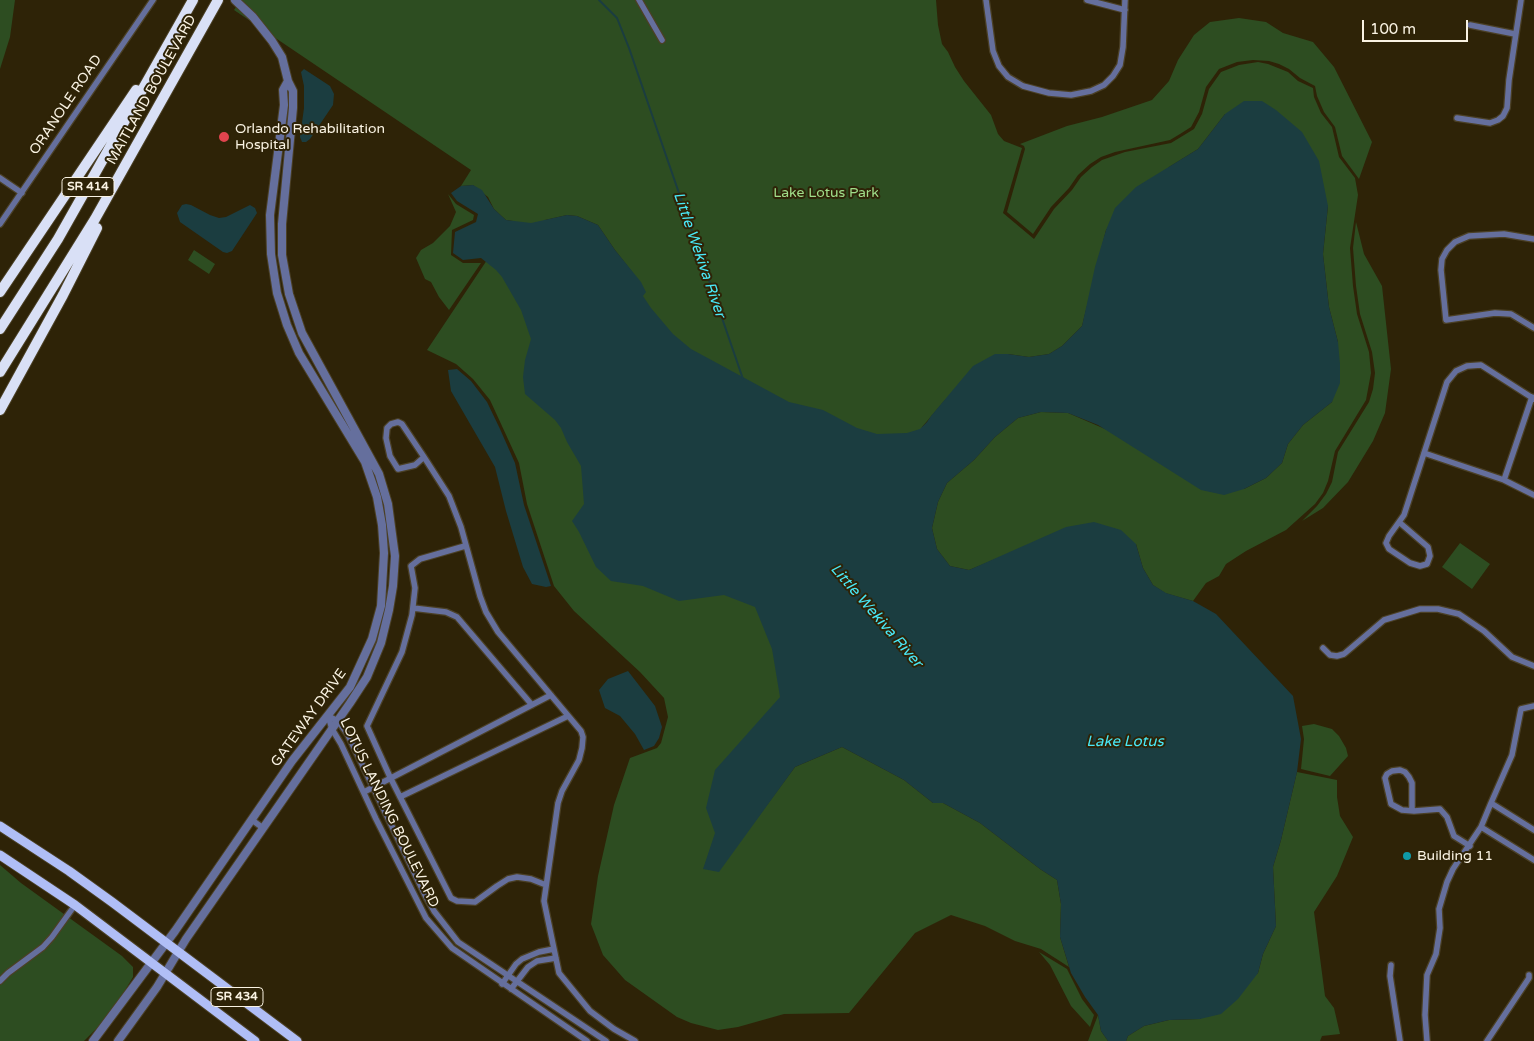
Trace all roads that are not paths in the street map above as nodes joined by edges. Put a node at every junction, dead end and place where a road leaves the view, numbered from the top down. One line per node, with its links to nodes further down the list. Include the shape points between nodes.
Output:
1 (153, 0): 21 (street, ORANOLE ROAD)
2 (193, 0): 14 (highway, MAITLAND BOULEVARD / SR 414)
3 (218, 0): 17 (highway, MAITLAND BOULEVARD / SR 414)
4 (235, 0): 15 (street, GATEWAY DRIVE, via 272,41 282,57)
5 (639, 0): 13 (street)
6 (986, 0): 10 (street, via 993,51 1008,77 1023,86 1071,95 1104,85 1120,65)
7 (1087, 0): 10 (street)
8 (1125, 0): 10 (street)
9 (1522, 0): 12 (street)
10 (1125, 10)
11 (1470, 25): 12 (street)
12 (1515, 34): 16 (street, via 1507,108 1503,116 1490,122)
13 (662, 40)
14 (169, 42): 24 (highway); 25 (highway, MAITLAND BOULEVARD / SR 414, via 58,239)
15 (288, 81): 19 (street, GATEWAY DRIVE, via 283,90 284,106); 20 (street, GATEWAY DRIVE, via 293,91 293,108)
16 (1457, 118)
17 (143, 136): 27 (highway, MAITLAND BOULEVARD / SR 414, via 96,219); 29 (highway, via 63,296)
18 (0, 178): 21 (street)
19 (272, 190): 20 (street); 42 (street, GATEWAY DRIVE, via 271,254 277,293 287,325 299,353 365,462 377,496 382,525 384,579 372,639 350,687)
20 (284, 191): 44 (street, GATEWAY DRIVE, via 282,255 289,294 302,333 379,474 388,504 395,556 393,586 381,642 367,676)
21 (22, 192): 22 (street, ORANOLE ROAD)
22 (0, 224)
23 (1534, 239): 26 (street, via 1504,234 1469,236 1446,250 1441,270 1446,320 1511,314)
24 (0, 292)
25 (0, 328)
26 (1534, 328)
27 (0, 372)
28 (1533, 398): 30 (street, via 1481,365 1456,371 1447,382); 32 (street)
29 (0, 410)
30 (1424, 453): 32 (street); 34 (street)
31 (424, 457): 31 (street, via 416,465 398,469 390,456 386,428 398,422 402,424); 35 (street, via 449,496)
32 (1504, 480): 33 (street)
33 (1534, 495)
34 (1399, 522): 34 (street, via 1386,543 1389,549 1410,563 1428,564 1428,547)
35 (465, 546): 36 (street, via 420,559 411,566 415,588); 39 (street, via 480,596 498,632)
36 (413, 608): 40 (street, via 446,612 457,617); 46 (street, via 402,652 367,726)
37 (1323, 648): 38 (street, via 1337,656 1344,654 1384,620 1420,609 1438,609 1460,614 1484,631 1512,658)
38 (1534, 666)
39 (551, 695): 40 (street); 43 (street)
40 (532, 706): 46 (street)
41 (1534, 706): 50 (street, via 1521,709 1512,755)
42 (328, 716): 44 (street, LOTUS LANDING BOULEVARD); 45 (street, LOTUS LANDING BOULEVARD); 52 (street, GATEWAY DRIVE, via 311,734)
43 (568, 716): 49 (street); 60 (street, via 581,730 582,748 558,803)
44 (338, 721): 45 (street, GATEWAY DRIVE); 47 (street, LOTUS LANDING BOULEVARD)
45 (332, 729): 48 (street, LOTUS LANDING BOULEVARD); 55 (street, GATEWAY DRIVE)
46 (390, 777): 47 (street); 49 (street)
47 (374, 786): 48 (street); 71 (street, LOTUS LANDING BOULEVARD, via 434,911 458,942)
48 (364, 792): 75 (street, LOTUS LANDING BOULEVARD, via 426,918 452,948)
49 (400, 797): 60 (street, via 451,898 476,902 517,877)
50 (1491, 803): 54 (street); 56 (street)
51 (1412, 810): 51 (street, via 1402,810 1391,804 1385,778 1392,770 1405,772 1409,777); 57 (street, via 1440,809 1447,817 1454,836)
52 (252, 820): 55 (street); 62 (street, GATEWAY DRIVE)
53 (0, 826): 62 (main road, SR 434, via 69,871)
54 (1481, 827): 57 (street); 59 (street)
55 (263, 828): 64 (street, GATEWAY DRIVE)
56 (1534, 830)
57 (1470, 846): 85 (street, via 1453,869 1439,909 1436,954 1428,975)
58 (0, 855): 61 (main road, SR 434)
59 (1534, 860)
60 (546, 885): 63 (street, via 544,901)
61 (75, 905): 67 (main road, SR 434); 73 (street, via 52,937)
62 (166, 942): 64 (main road, SR 434); 67 (street, GATEWAY DRIVE)
63 (554, 949): 65 (street); 66 (street)
64 (178, 952): 70 (street, GATEWAY DRIVE); 80 (main road, SR 434)
65 (556, 958): 69 (street); 83 (street, via 560,973 590,1011)
66 (522, 959): 69 (street); 71 (street)
67 (151, 962): 70 (main road, SR 434); 77 (street, GATEWAY DRIVE)
68 (1391, 964): 84 (street)
69 (528, 967): 74 (street)
70 (166, 973): 78 (street, GATEWAY DRIVE); 79 (main road, SR 434)
71 (508, 975): 74 (street, LOTUS LANDING BOULEVARD); 75 (street)
72 (1529, 976): 86 (street)
73 (0, 981)
74 (517, 981): 76 (street); 82 (street, LOTUS LANDING BOULEVARD)
75 (502, 984): 76 (street, LOTUS LANDING BOULEVARD)
76 (510, 989): 81 (street, LOTUS LANDING BOULEVARD)
77 (93, 1041)
78 (118, 1041)
79 (255, 1041)
80 (297, 1041)
81 (587, 1041)
82 (606, 1041)
83 (635, 1041)
84 (1400, 1041)
85 (1427, 1041)
86 (1487, 1041)

